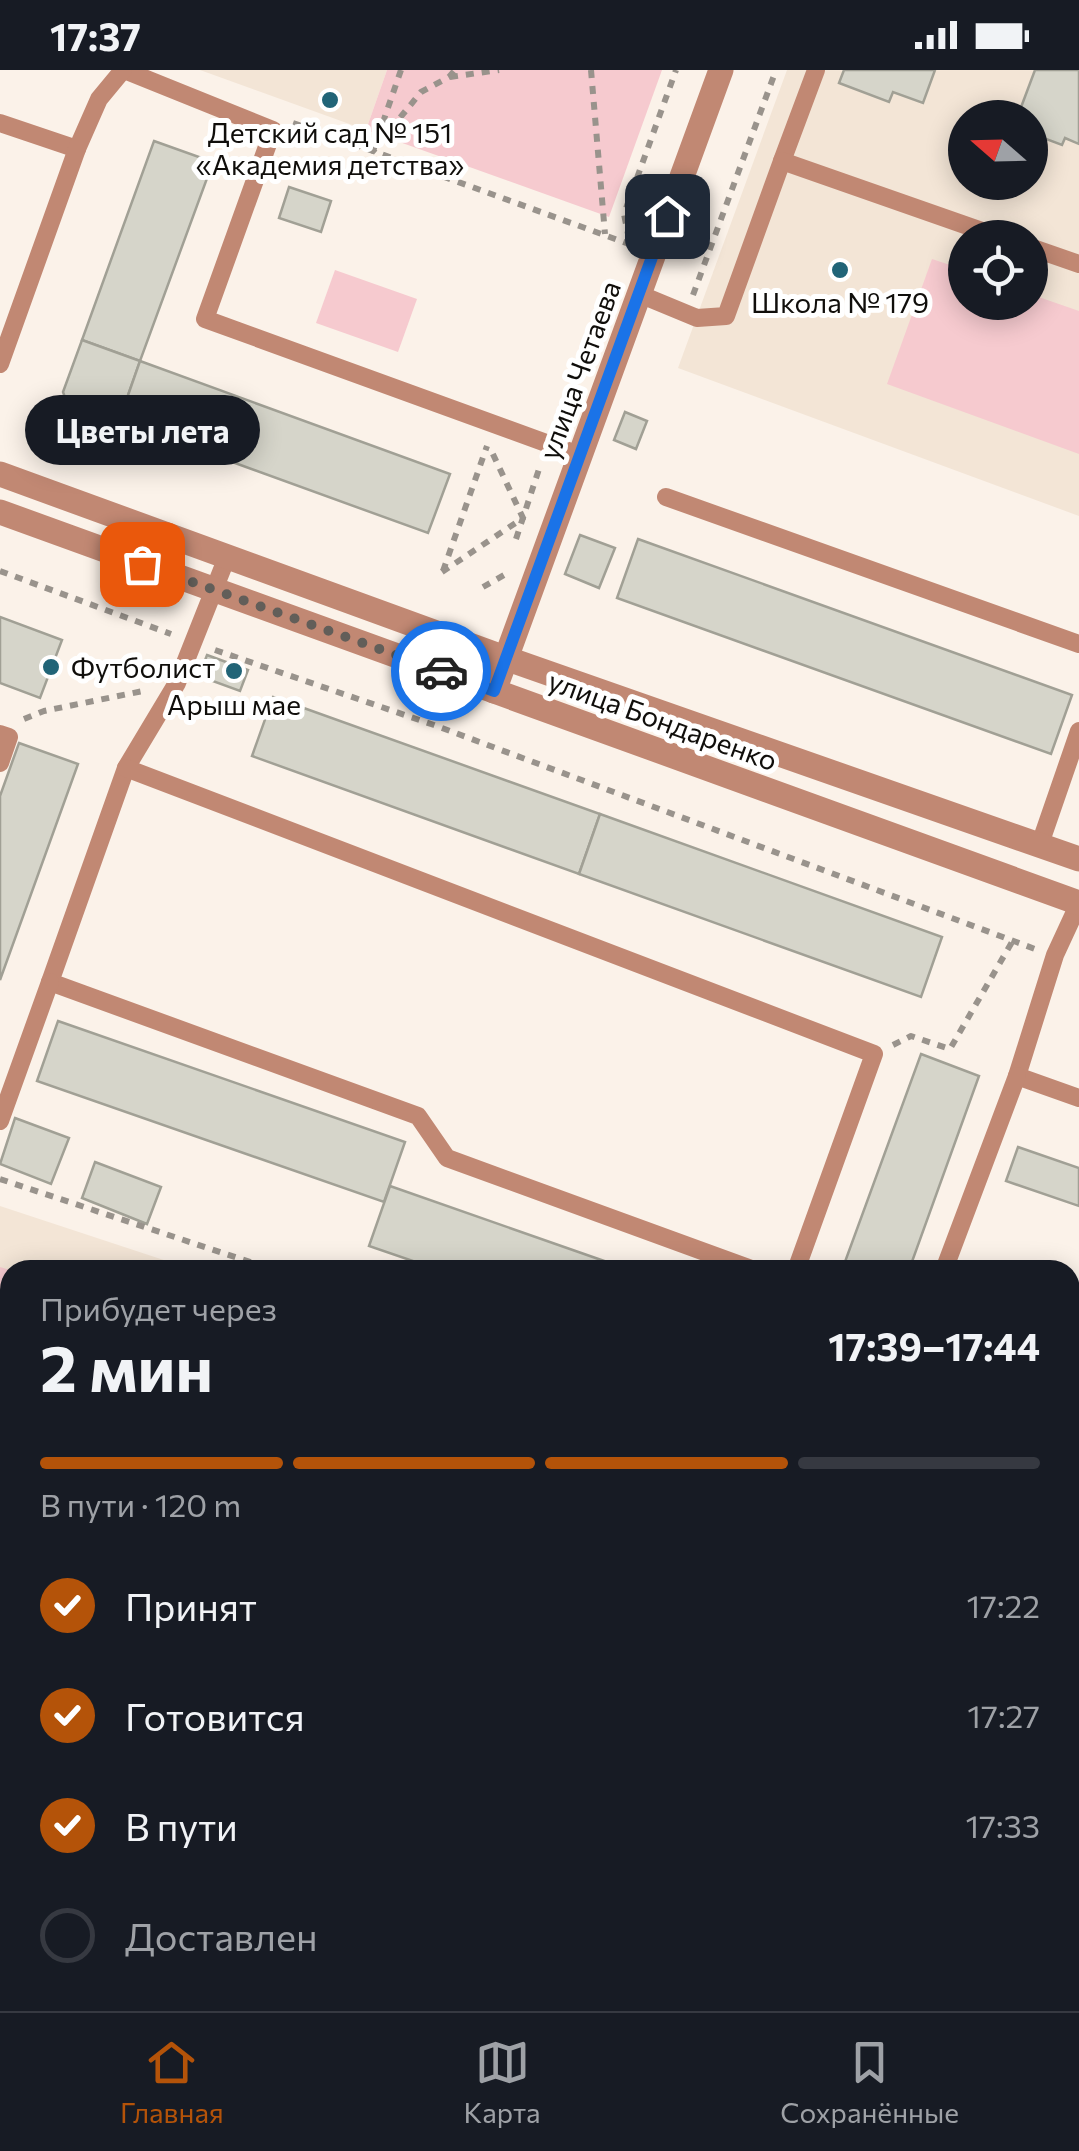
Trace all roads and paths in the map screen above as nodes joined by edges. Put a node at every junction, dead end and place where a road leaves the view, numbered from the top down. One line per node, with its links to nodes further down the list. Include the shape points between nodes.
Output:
1 (123, 70): 10 (lane); 11 (lane, via 99,99)
2 (401, 70): 12 (path)
3 (498, 70): 8 (path)
4 (592, 70): 15 (path)
5 (721, 70): 19 (street, улица Четаева)
6 (776, 70): 20 (path)
7 (816, 70): 13 (lane)
8 (452, 74): 12 (path, via 420,92)
9 (0, 123): 11 (lane)
10 (273, 130): 12 (path, via 294,122); 23 (lane, via 205,319)
11 (77, 149): 21 (lane)
12 (373, 151): 15 (path)
13 (782, 161): 14 (lane); 20 (lane, via 726,316)
14 (951, 220)
15 (605, 234): 16 (path)
16 (630, 244)
17 (1048, 253): 18 (lane)
18 (1079, 264)
19 (639, 294): 20 (lane); 23 (street, улица Четаева)
20 (686, 312)
21 (0, 364)
22 (488, 443): 22 (path, via 523,518 442,572 456,535)
23 (579, 455): 32 (street, улица Четаева)
24 (0, 474): 27 (street, улица Бондаренко)
25 (666, 497): 31 (lane)
26 (0, 512): 29 (street, улица Бондаренко)
27 (228, 557): 29 (lane); 32 (street, улица Бондаренко)
28 (0, 571): 30 (path)
29 (214, 590): 30 (lane); 34 (street, улица Бондаренко)
30 (195, 643): 33 (lane); 42 (path, via 434,725)
31 (1079, 644)
32 (505, 658): 34 (street, улица Четаева); 39 (street, улица Бондаренко)
33 (177, 683): 35 (path, via 44,711); 38 (lane)
34 (494, 691): 41 (street, улица Бондаренко)
35 (7, 728): 37 (lane)
36 (1079, 731): 39 (lane)
37 (0, 763)
38 (126, 768): 44 (lane); 45 (lane)
39 (1040, 844): 40 (street, улица Бондаренко)
40 (1079, 859)
41 (1079, 903): 43 (lane)
42 (1012, 942): 43 (path); 45 (path, via 950,1048 911,1036)
43 (1056, 955): 46 (lane)
44 (50, 982): 48 (lane); 51 (lane, via 418,1116 447,1158)
45 (874, 1054): 52 (lane)
46 (1016, 1076): 47 (lane); 53 (lane)
47 (1079, 1098)
48 (0, 1121)
49 (0, 1179): 50 (path)
50 (244, 1260)
51 (727, 1260)
52 (800, 1260)
53 (948, 1260)

